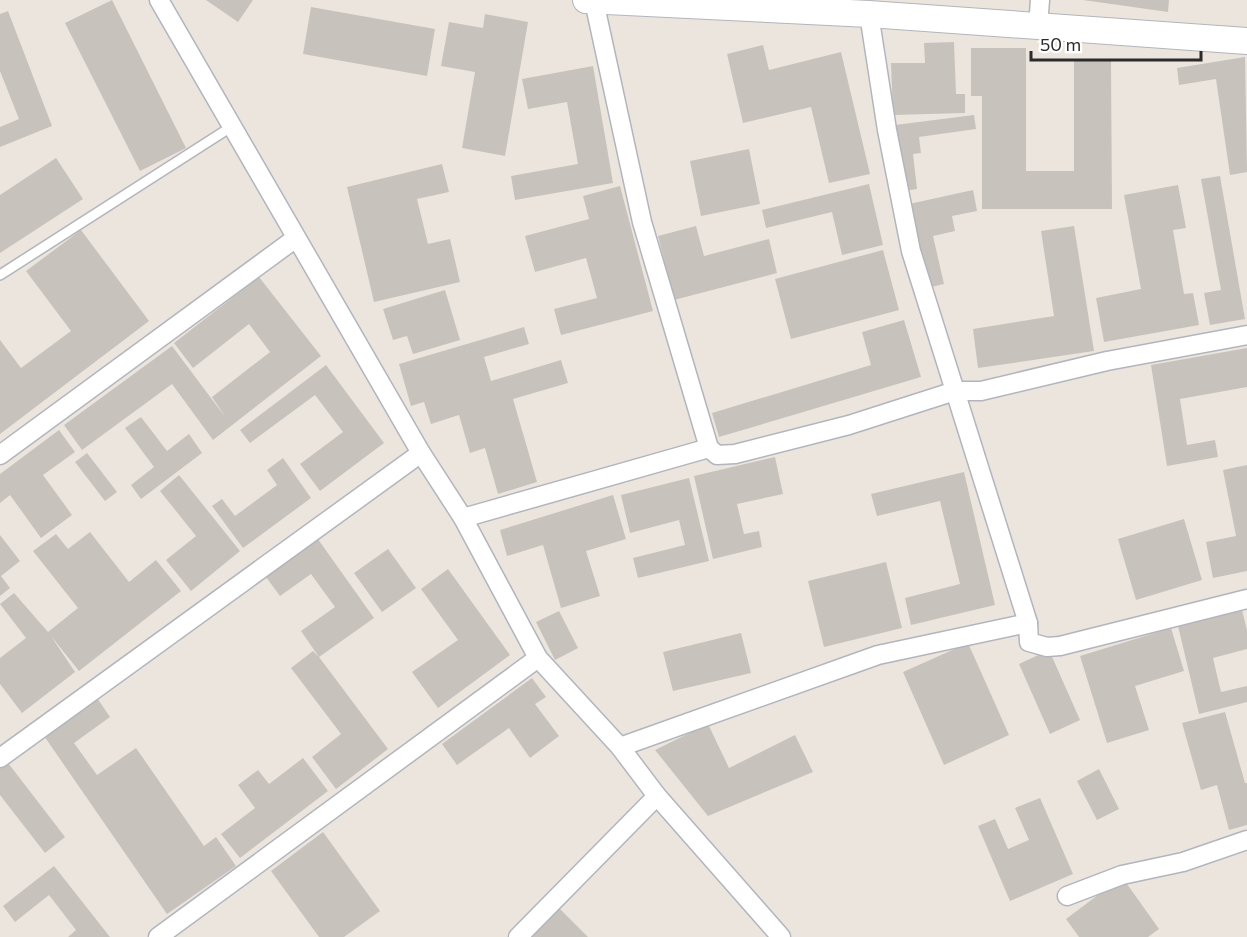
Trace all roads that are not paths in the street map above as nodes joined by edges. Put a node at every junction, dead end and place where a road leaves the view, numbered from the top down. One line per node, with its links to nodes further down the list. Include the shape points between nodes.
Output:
1 (159, 0): 7 (street)
2 (1040, 0): 5 (street)
3 (590, 1): 4 (street); 12 (street, via 642,222)
4 (869, 14): 5 (street); 11 (street, via 911,251)
5 (1038, 26): 6 (street)
6 (1247, 41)
7 (231, 127): 8 (street); 9 (lane)
8 (296, 238): 13 (street); 14 (street)
9 (0, 275)
10 (1247, 334): 11 (street, via 981,391)
11 (954, 391): 12 (street, via 849,425 735,454 717,455); 17 (street)
12 (709, 448): 15 (street)
13 (421, 453): 15 (street); 20 (street)
14 (0, 455)
15 (463, 518): 18 (street)
16 (1247, 598): 17 (street, via 1060,646 1029,642)
17 (1028, 623): 19 (street, via 878,655)
18 (538, 658): 19 (street); 24 (street)
19 (620, 747): 21 (street)
20 (0, 758)
21 (657, 796): 25 (street); 26 (street)
22 (1247, 840): 23 (street, via 1183,862 1122,875)
23 (1067, 896)
24 (158, 937)
25 (518, 937)
26 (781, 937)

